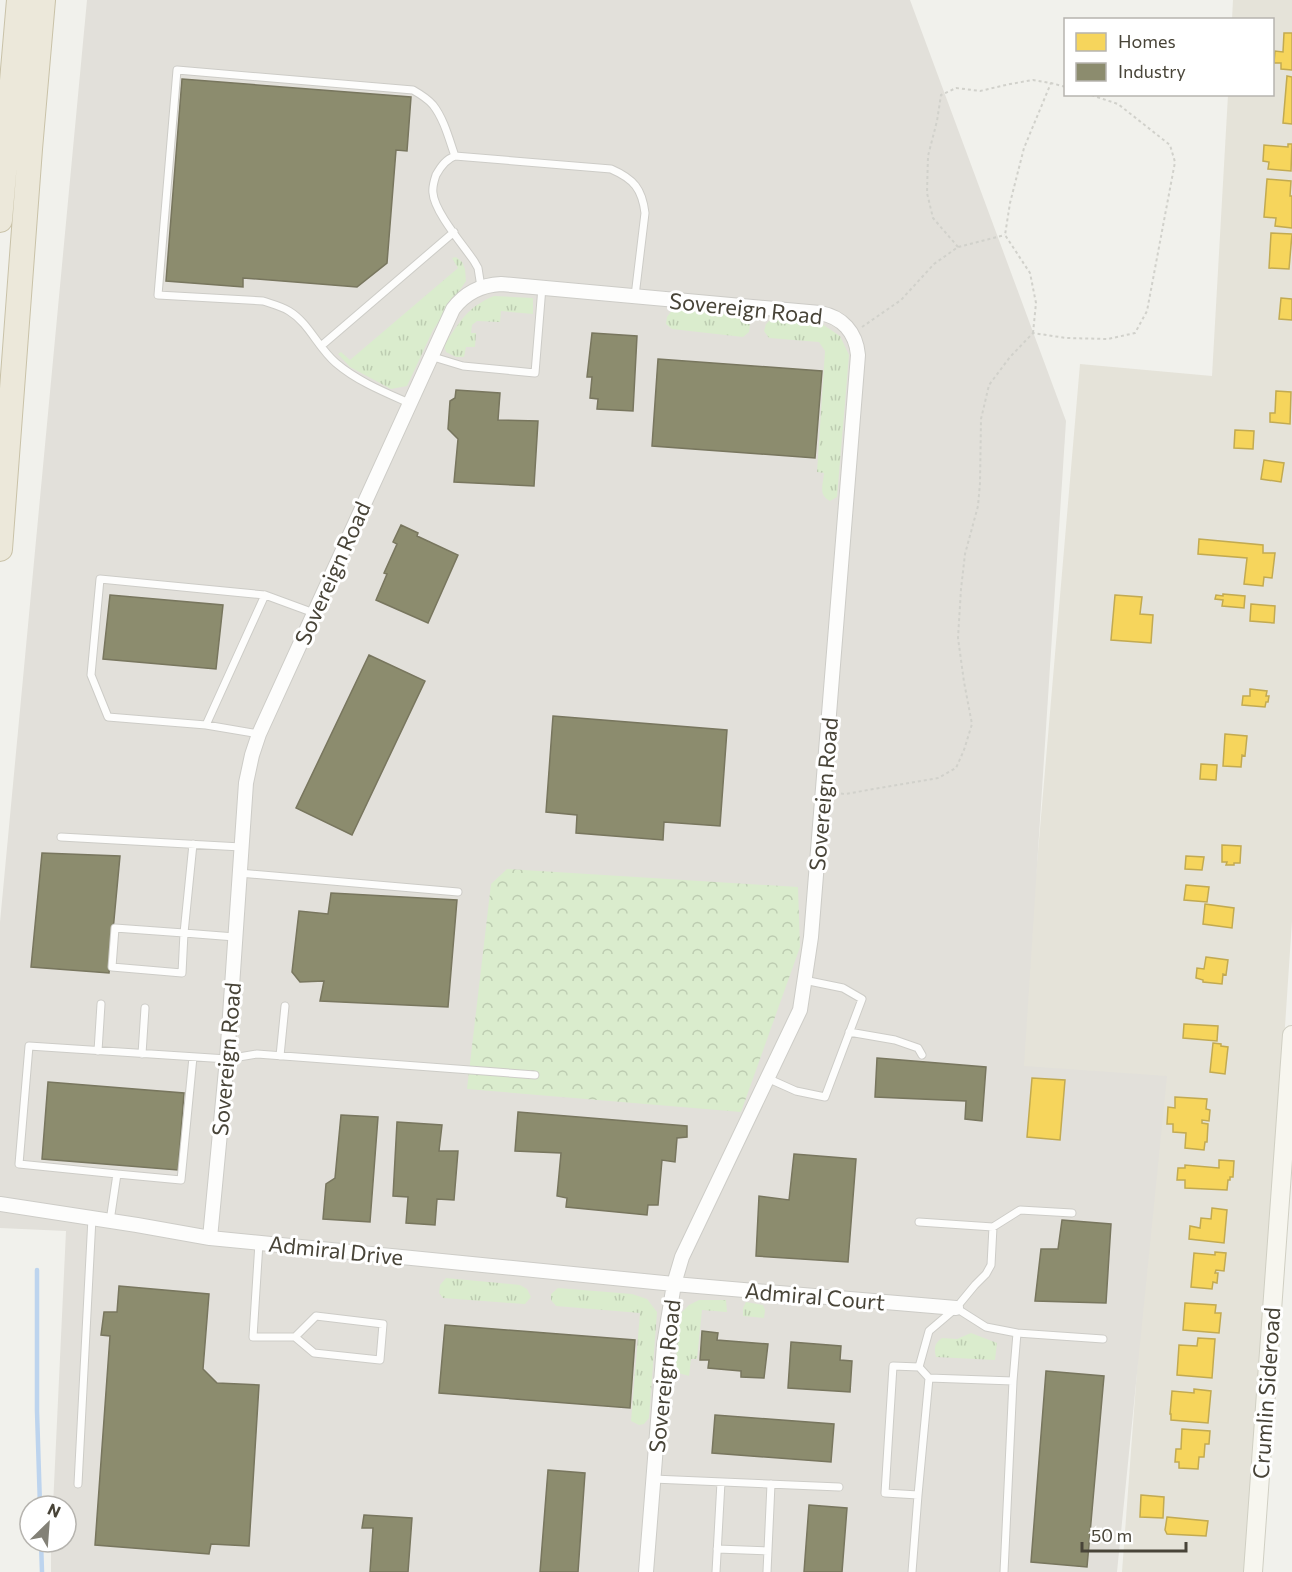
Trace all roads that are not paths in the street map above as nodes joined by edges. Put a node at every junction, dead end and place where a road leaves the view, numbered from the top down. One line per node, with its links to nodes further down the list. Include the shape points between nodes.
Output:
1 (18, 0): 4 (highway)
2 (43, 0): 12 (highway)
3 (455, 156): 5 (lane, via 443,164 432,186 435,204); 8 (lane, via 611,170 628,178 639,191 645,213); 9 (lane, via 434,107 413,90 177,70 158,295 278,305 302,321)
4 (0, 220)
5 (454, 232): 6 (lane, via 477,267); 9 (lane)
6 (481, 287): 7 (street, Sovereign Road); 10 (street, Sovereign Road, via 453,309)
7 (542, 287): 8 (street, Sovereign Road); 10 (lane, via 535,373 463,366)
8 (635, 296): 24 (street, Sovereign Road, via 826,314 844,323 856,342 812,937)
9 (321, 346): 11 (lane, via 357,378)
10 (430, 356): 11 (street, Sovereign Road)
11 (409, 403): 14 (street, Sovereign Road)
12 (0, 549)
13 (265, 595): 14 (lane); 15 (lane); 15 (lane, via 100,579 91,675 108,717)
14 (314, 613): 16 (street, Sovereign Road)
15 (206, 725): 16 (lane)
16 (259, 734): 19 (street, Sovereign Road, via 246,783)
17 (61, 837): 18 (lane)
18 (193, 844): 19 (lane); 22 (lane)
19 (241, 847): 20 (street, Sovereign Road)
20 (239, 873): 21 (lane); 23 (street, Sovereign Road)
21 (458, 892)
22 (184, 933): 22 (lane, via 115,928 112,967 182,973); 23 (lane)
23 (235, 937): 35 (street, Sovereign Road)
24 (804, 980): 28 (lane, via 843,988 862,999); 37 (street, Sovereign Road, via 800,1010)
25 (101, 1004): 30 (lane)
26 (285, 1006): 33 (lane)
27 (146, 1008): 31 (lane)
28 (849, 1032): 32 (lane, via 895,1040 918,1048); 37 (lane, via 825,1097 796,1091)
29 (1292, 1035): 68 (street, Crumlin Sideroad)
30 (98, 1051): 31 (lane); 38 (lane, via 29,1046 19,1164)
31 (142, 1054): 34 (lane)
32 (922, 1055)
33 (280, 1056): 35 (lane, via 257,1054); 36 (lane)
34 (193, 1057): 35 (lane); 38 (lane, via 181,1180)
35 (227, 1059): 45 (street, Sovereign Road)
36 (535, 1075)
37 (767, 1078): 47 (street, Sovereign Road, via 682,1257)
38 (117, 1174): 42 (lane)
39 (0, 1204): 41 (street, Admiral Drive)
40 (1072, 1213): 44 (lane, via 1020,1210)
41 (92, 1218): 42 (street, Admiral Drive); 57 (lane)
42 (110, 1221): 45 (street, Admiral Drive)
43 (919, 1222): 44 (lane)
44 (993, 1227): 48 (lane, via 991,1265)
45 (210, 1238): 46 (street, Admiral Drive)
46 (260, 1243): 47 (street, Admiral Drive); 50 (lane, via 253,1337)
47 (674, 1284): 48 (street, Admiral Court); 55 (street, Sovereign Road, via 664,1345)
48 (956, 1308): 49 (lane, via 986,1327); 52 (lane, via 929,1331)
49 (1017, 1333): 51 (lane); 54 (lane)
50 (295, 1337): 50 (lane, via 314,1353 380,1360 383,1324 316,1316)
51 (1103, 1339)
52 (920, 1367): 53 (lane); 60 (lane, via 893,1366 885,1493)
53 (929, 1378): 54 (lane); 60 (lane)
54 (1013, 1381): 67 (lane)
55 (653, 1479): 56 (lane); 63 (street, Sovereign Road)
56 (721, 1482): 58 (lane); 61 (lane)
57 (78, 1484)
58 (771, 1484): 59 (lane); 62 (lane)
59 (839, 1487)
60 (918, 1495): 66 (lane)
61 (717, 1549): 62 (lane); 64 (lane)
62 (768, 1551): 65 (lane)
63 (646, 1572)
64 (716, 1572)
65 (766, 1572)
66 (912, 1572)
67 (1004, 1572)
68 (1253, 1572)

